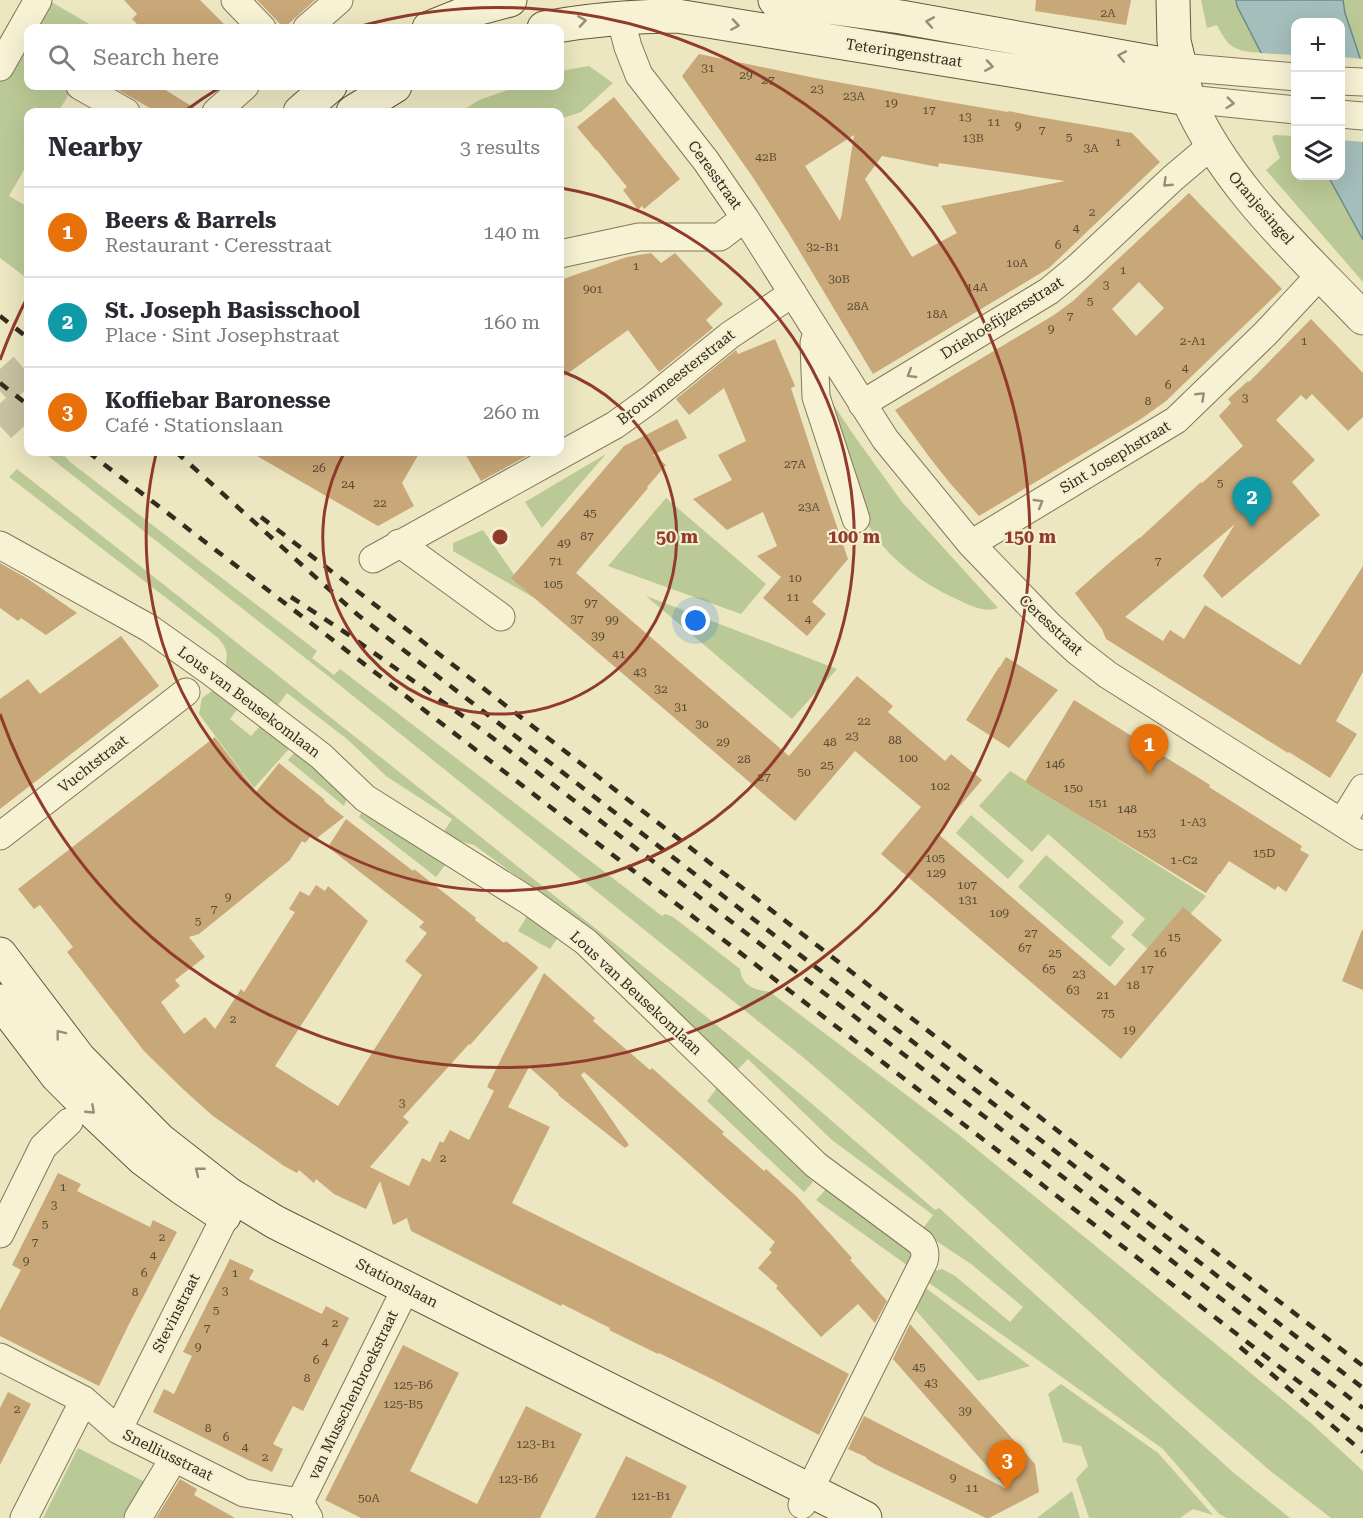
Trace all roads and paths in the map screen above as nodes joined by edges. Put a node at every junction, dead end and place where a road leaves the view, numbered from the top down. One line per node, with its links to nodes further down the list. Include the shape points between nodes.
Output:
1 (38, 0): 9 (street)
2 (235, 0): 10 (street)
3 (339, 0): 11 (street)
4 (510, 0): 7 (main road)
5 (775, 0): 19 (main road, one-way to 5, via 913,19)
6 (1173, 0): 19 (main road, Oranjesingel, via 1173,28)
7 (474, 5): 12 (main road)
8 (619, 9): 13 (main road, Teteringenstraat, one-way to 8); 19 (main road, Teteringenstraat, one-way to 19); 32 (street, Ceresstraat, via 639,75)
9 (24, 24)
10 (258, 24)
11 (312, 24)
12 (437, 24)
13 (564, 24)
14 (24, 25): 15 (street)
15 (0, 67)
16 (1291, 77): 19 (street, via 1259,74)
17 (1345, 81): 18 (street)
18 (1363, 82)
19 (1183, 83): 28 (street, one-way to 28); 31 (main road, Oranjesingel)
20 (87, 90): 24 (street)
21 (241, 90): 25 (street)
22 (325, 90): 26 (main road)
23 (389, 90): 27 (main road)
24 (119, 108)
25 (220, 108)
26 (305, 108)
27 (359, 108)
28 (1284, 109)
29 (1345, 114): 30 (street)
30 (1363, 116)
31 (1212, 145): 34 (main road, Oranjesingel, via 1259,210); 38 (street, Driehoefijzersstraat, one-way to 38, via 1049,291)
32 (745, 218): 33 (street, via 720,237 639,237); 35 (street, Ceresstraat)
33 (564, 253)
34 (1321, 274): 36 (main road, Oranjesingel); 43 (street, Sint Josephstraat, one-way to 34, via 1176,420)
35 (793, 293): 37 (street, Ceresstraat); 39 (street, Brouwmeesterstraat, via 730,334 615,425)
36 (1363, 318)
37 (816, 332): 38 (street, Ceresstraat); 41 (street, via 816,397)
38 (862, 404): 43 (street, Ceresstraat, via 885,439)
39 (564, 453)
40 (558, 456): 42 (street, Brouwmeesterstraat)
41 (856, 519)
42 (399, 543): 45 (street, Brouwmeesterstraat); 46 (street)
43 (971, 544): 49 (street, Ceresstraat, via 1050,626 1108,675)
44 (0, 545): 61 (street, Lous van Beusekomlaan, via 149,628 321,756 365,798 529,901 586,942 816,1165 921,1243 924,1261)
45 (373, 559)
46 (501, 617)
47 (186, 692): 50 (street, Vuchtstraat)
48 (1363, 788): 49 (street)
49 (1352, 829)
50 (0, 836)
51 (0, 954): 54 (main road, Stationslaan, one-way to 51, via 79,1058)
52 (0, 1001): 54 (main road, Stationslaan, one-way to 54, via 57,1076 143,1159 182,1188)
53 (69, 1122): 55 (street, via 43,1147)
54 (227, 1205): 56 (main road, Stationslaan, via 266,1240); 59 (street, Stevinstraat)
55 (0, 1234)
56 (402, 1296): 61 (main road, Stationslaan); 62 (street, van Musschenbroekstraat)
57 (0, 1357): 58 (street, Snelliusstraat)
58 (84, 1400): 59 (street, Snelliusstraat); 63 (street)
59 (118, 1430): 60 (street, Snelliusstraat)
60 (174, 1458): 62 (street, Snelliusstraat, via 244,1493); 64 (street)
61 (812, 1505): 65 (main road, Stationslaan)
62 (304, 1510)
63 (24, 1518)
64 (138, 1518)
65 (865, 1518)

